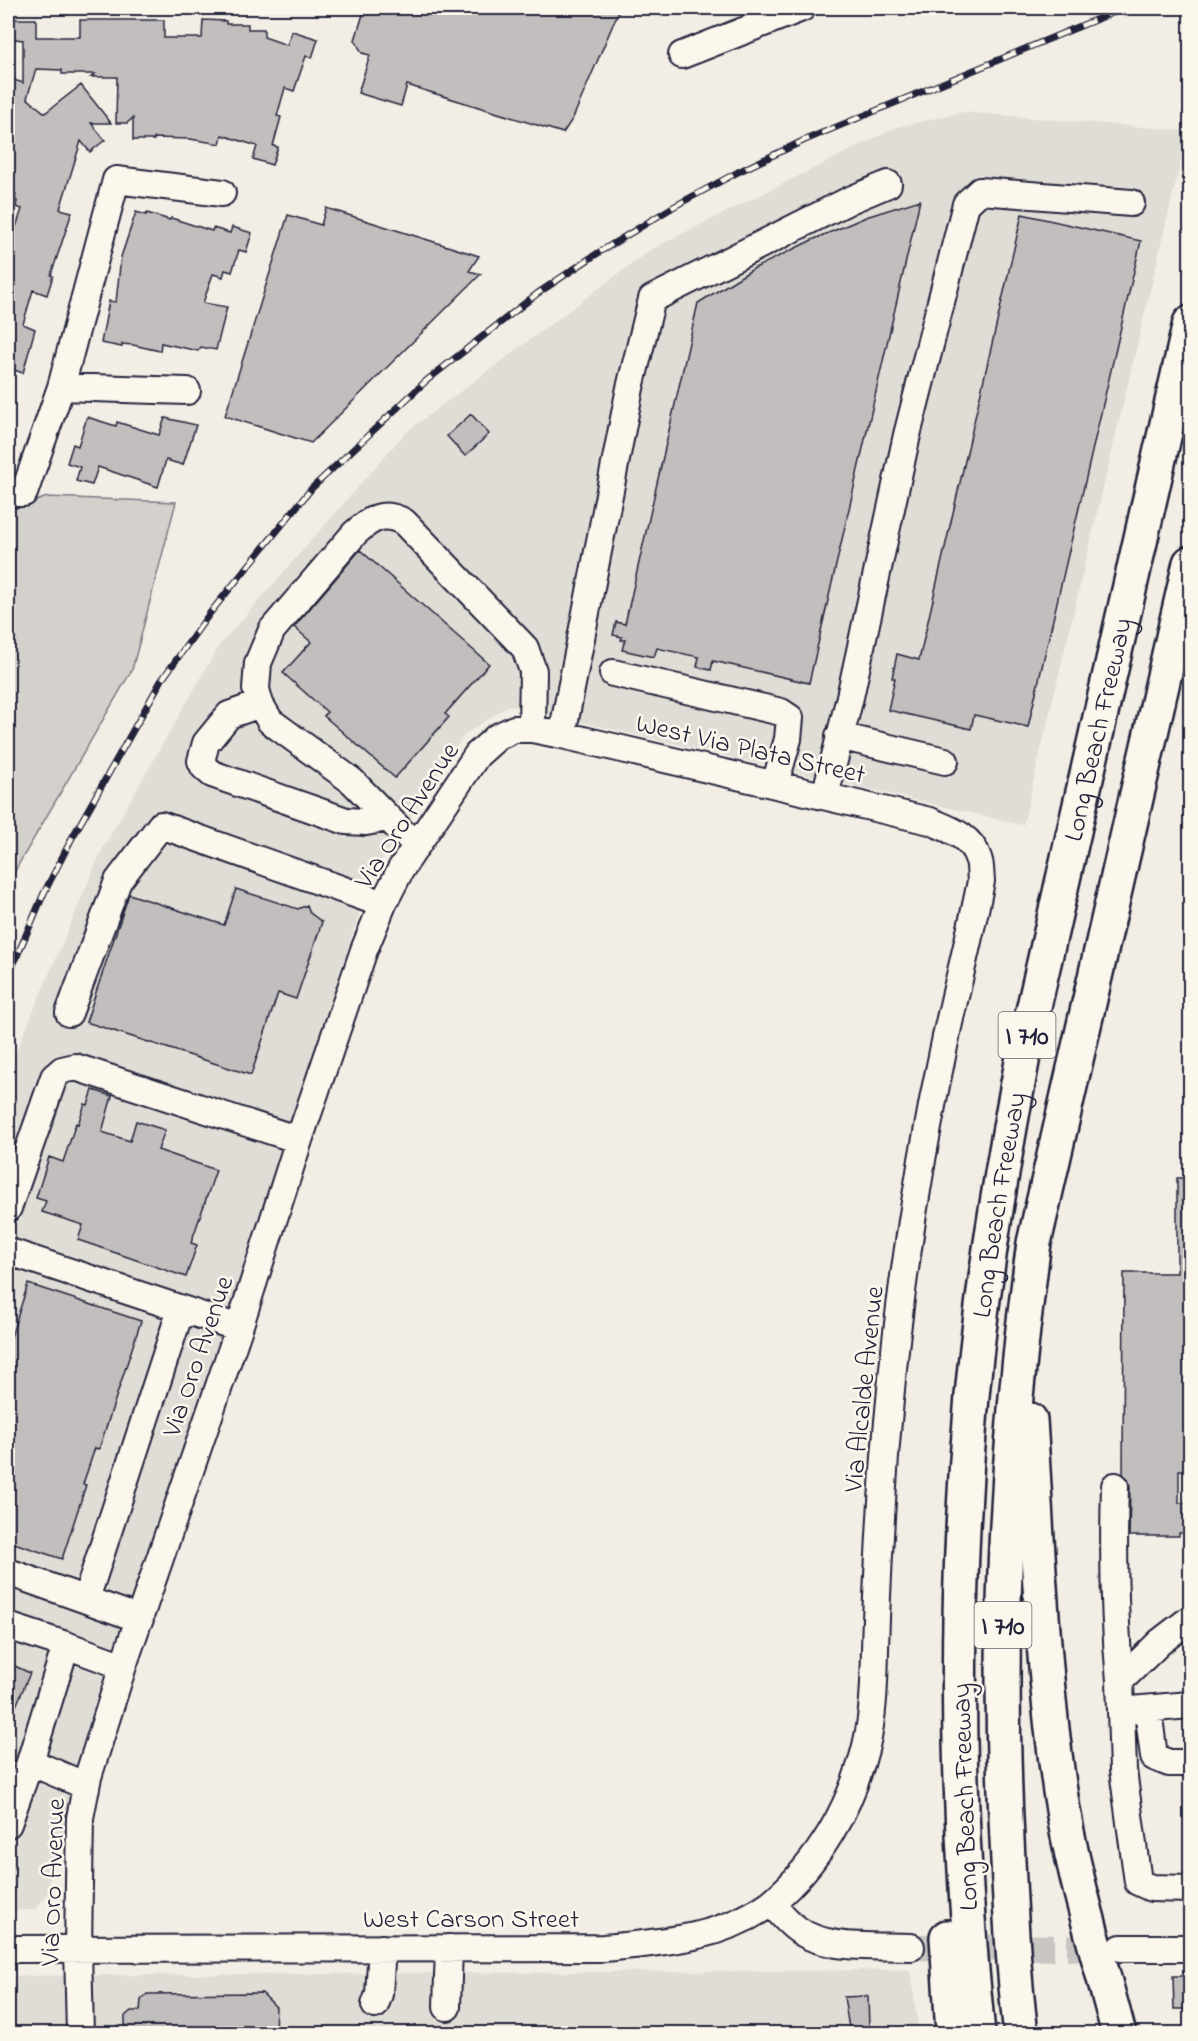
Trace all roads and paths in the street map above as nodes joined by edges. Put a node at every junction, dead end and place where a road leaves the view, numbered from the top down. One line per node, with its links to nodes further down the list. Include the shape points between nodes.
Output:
1 (802, 8): 2 (street)
2 (682, 55)
3 (888, 184): 14 (street, via 652,299 630,388)
4 (222, 193): 7 (street, via 116,180)
5 (1131, 203): 15 (street, via 980,191 966,204 907,435)
6 (1191, 323): 43 (highway, Long Beach Freeway / I 710, via 1025,1046 1005,1152 972,1396 964,1534)
7 (61, 387): 8 (street); 9 (street)
8 (187, 391)
9 (16, 493)
10 (1191, 563): 29 (highway, Long Beach Freeway / I 710, via 1034,1243)
11 (614, 673): 18 (street, via 781,712 790,718)
12 (260, 704): 13 (street, via 256,689 258,663 272,630 355,533 379,516 394,516 525,648 533,671); 20 (street, via 270,721 352,781); 20 (street, via 229,715 206,743 201,761 204,767 212,774 346,821)
13 (531, 729): 14 (street, West Via Plata Street); 16 (street, West Via Plata Street, via 514,729)
14 (562, 735): 18 (street, West Via Plata Street)
15 (840, 736): 17 (street); 19 (street)
16 (497, 737): 21 (street, Via Oro Avenue, via 477,755)
17 (945, 761)
18 (775, 784): 19 (street, West Via Plata Street)
19 (825, 796): 22 (street, West Via Plata Street, via 956,831)
20 (388, 818): 21 (street)
21 (417, 843): 23 (street, Via Oro Avenue)
22 (979, 858): 49 (street, Via Alcalde Avenue, via 981,881 927,1135 903,1286 889,1411 867,1745 852,1791 833,1830 810,1863)
23 (383, 904): 24 (street, via 161,825 118,881); 25 (street, Via Oro Avenue)
24 (69, 1013)
25 (299, 1140): 26 (street, via 75,1067 62,1070 54,1077); 30 (street, Via Oro Avenue)
26 (8, 1209)
27 (8, 1254): 28 (street)
28 (181, 1309): 30 (street); 33 (street)
29 (1023, 1320): 62 (highway, Long Beach Freeway / I 710, via 1009,1481 1002,1721 1011,1931); 63 (highway, via 1050,1710 1061,1793 1075,1864)
30 (239, 1328): 34 (street, Via Oro Avenue)
31 (1115, 1486): 39 (street, via 1115,1623)
32 (8, 1572): 33 (street)
33 (86, 1599): 34 (street)
34 (140, 1619): 38 (street, Via Oro Avenue)
35 (1191, 1619): 39 (street, via 1160,1642)
36 (8, 1626): 37 (street)
37 (66, 1645): 38 (street); 44 (street)
38 (123, 1665): 46 (street, Via Oro Avenue)
39 (1120, 1681): 42 (street)
40 (1191, 1705): 41 (street)
41 (1148, 1709): 42 (street); 45 (street, via 1154,1757 1169,1763)
42 (1121, 1711): 48 (street, via 1123,1770 1138,1882 1151,1888)
43 (960, 1761): 60 (highway, via 942,1821); 61 (highway, Long Beach Freeway / I 710)
44 (30, 1762): 46 (street); 47 (street)
45 (1191, 1763)
46 (86, 1786): 56 (street, Via Oro Avenue, via 80,1818)
47 (8, 1824)
48 (1191, 1889)
49 (771, 1902): 50 (street, via 797,1929 813,1939); 52 (street, West Carson Street, via 717,1932 669,1942 604,1948)
50 (911, 1947)
51 (382, 1948): 52 (street, West Carson Street); 56 (street, West Carson Street); 57 (street)
52 (448, 1948): 58 (street)
53 (1121, 1948): 54 (street)
54 (1191, 1948)
55 (8, 1949): 56 (street, West Carson Street)
56 (78, 1949): 59 (street, Via Oro Avenue)
57 (375, 2005)
58 (447, 2007)
59 (80, 2034)
60 (953, 2034)
61 (978, 2034)
62 (1021, 2034)
63 (1119, 2034)

